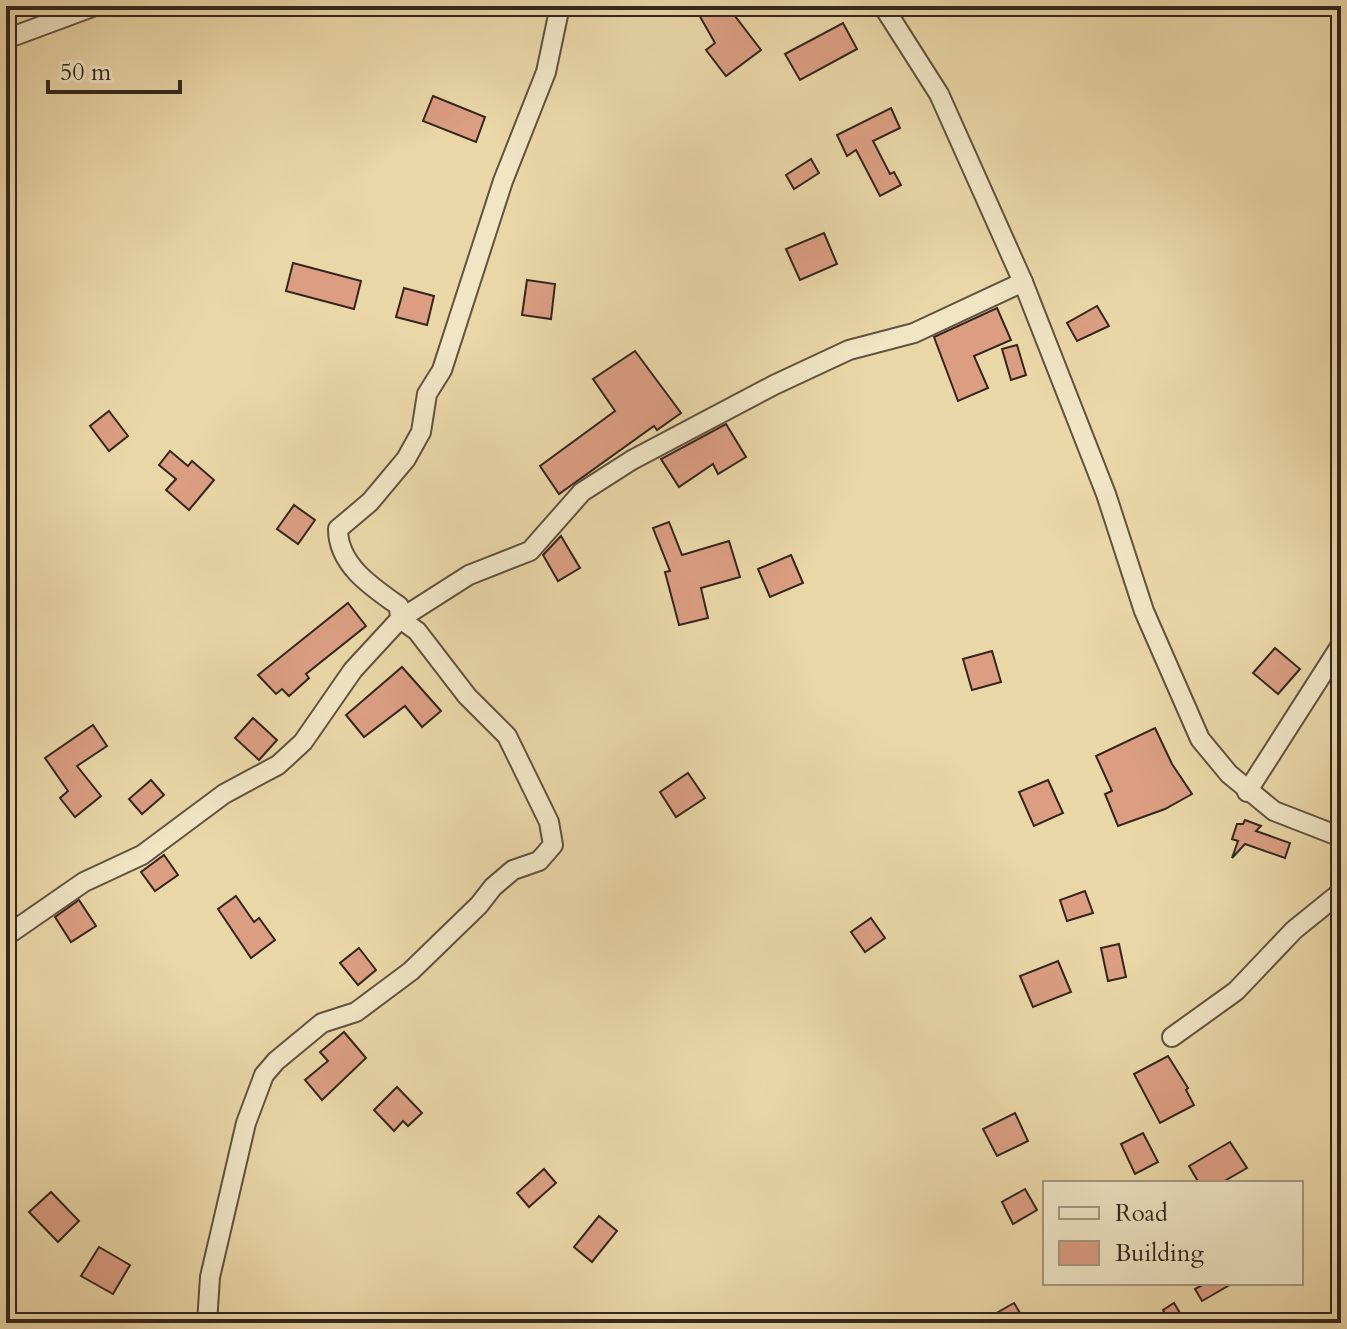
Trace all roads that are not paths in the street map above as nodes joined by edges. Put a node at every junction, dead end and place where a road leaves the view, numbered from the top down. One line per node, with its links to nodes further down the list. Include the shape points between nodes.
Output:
1 (95, 6): 4 (street)
2 (560, 6): 6 (street, via 546,72 503,181 442,370 427,394 421,432 390,482 338,529 341,552 363,581 399,606)
3 (883, 6): 5 (street, via 939,94)
4 (6, 39)
5 (1023, 282): 6 (street, via 914,333 849,350 632,460 582,492 530,551 469,575); 8 (street, via 1185,713 1200,739)
6 (400, 619): 11 (street, via 353,670 303,742 278,765 224,794 142,855 84,882); 13 (street, via 417,631 467,696 507,736 549,822 553,845 539,861 513,870 493,887 411,971 356,1012 322,1023 264,1075 246,1123 210,1277)
7 (1341, 645): 8 (street)
8 (1247, 792): 9 (street, via 1274,811)
9 (1341, 837)
10 (1341, 892): 12 (street, via 1294,930 1236,991)
11 (6, 936)
12 (1172, 1037)
13 (207, 1323)

